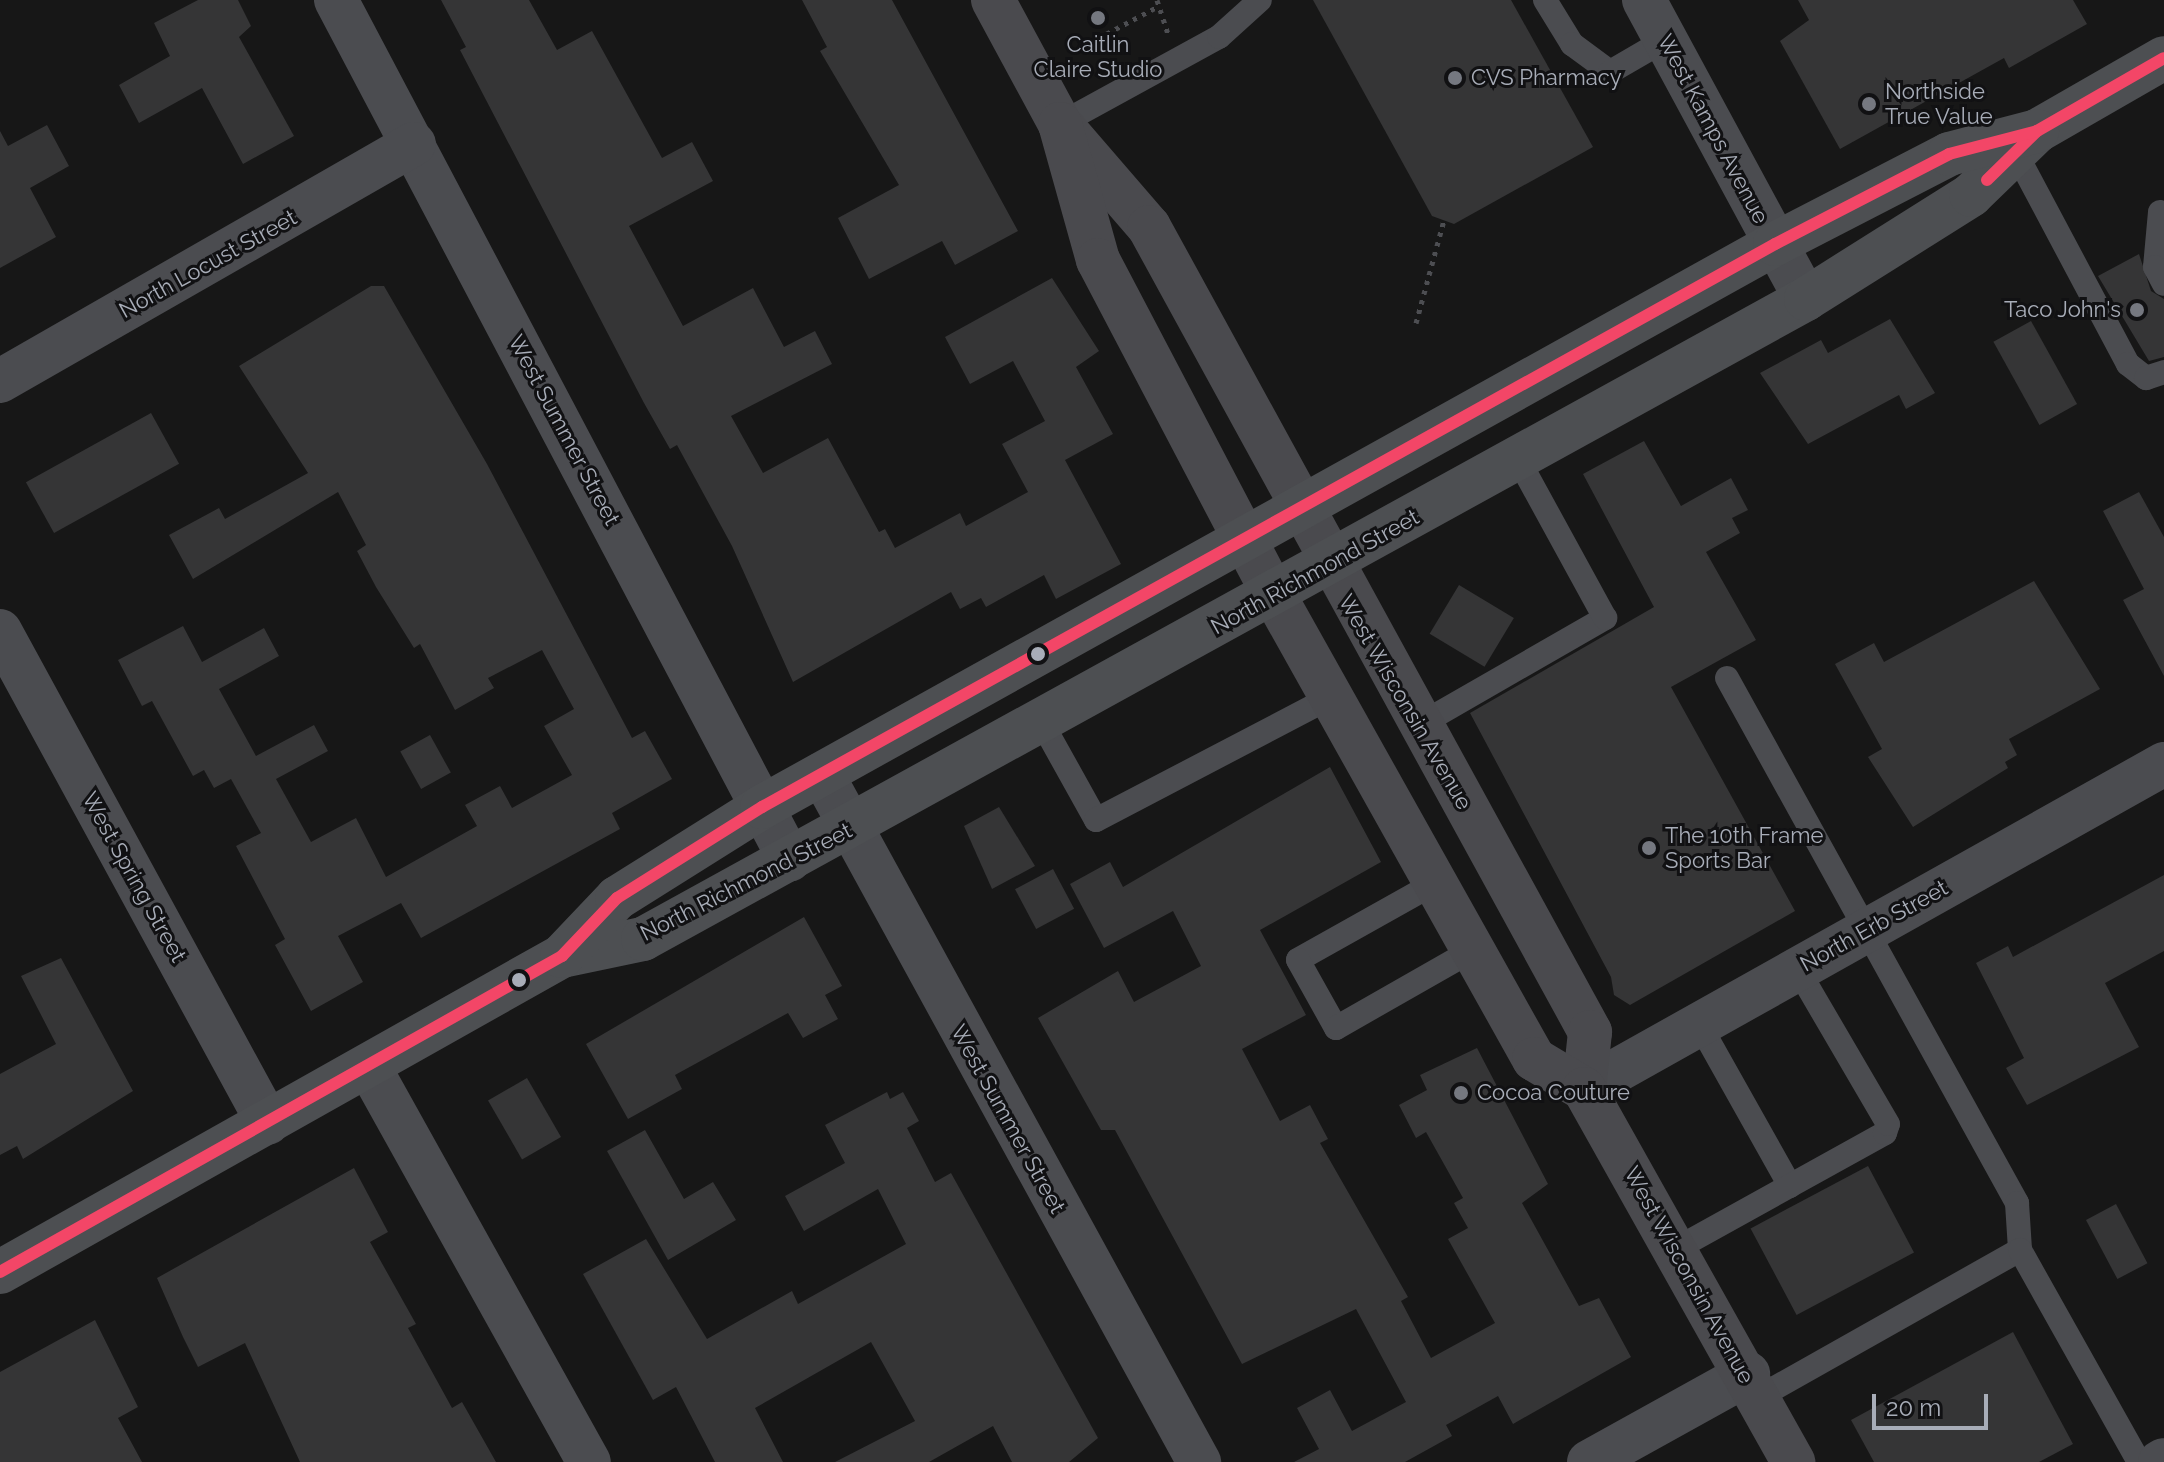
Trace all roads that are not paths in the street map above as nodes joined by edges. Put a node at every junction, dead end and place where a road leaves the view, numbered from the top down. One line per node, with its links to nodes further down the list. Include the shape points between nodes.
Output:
1 (336, 0): 10 (street, West Summer Street)
2 (993, 0): 8 (main road, West Wisconsin Avenue)
3 (1545, 0): 6 (lane, via 1572,44 1610,72)
4 (1644, 0): 6 (street, West Kamps Avenue)
5 (1255, 7): 8 (lane)
6 (1665, 40): 12 (street, West Kamps Avenue)
7 (2164, 58): 9 (main road, North Richmond Street)
8 (1060, 124): 18 (main road, West Wisconsin Avenue, via 1149,227); 19 (main road, West Wisconsin Avenue, via 1098,260)
9 (2020, 141): 12 (main road, North Richmond Street, via 1949,154); 14 (main road, North Richmond Street, via 1971,195); 15 (lane, via 2128,364 2146,378)
10 (414, 144): 16 (street, North Locust Street); 29 (street, West Summer Street)
11 (2160, 212): 13 (lane, via 2155,267)
12 (1775, 244): 14 (street, West Kamps Avenue); 18 (main road, North Richmond Street)
13 (2164, 284)
14 (1806, 299): 17 (main road, North Richmond Street)
15 (2164, 372)
16 (0, 381)
17 (1517, 457): 20 (main road, North Richmond Street); 26 (lane, via 1605,618)
18 (1298, 510): 19 (main road, North Richmond Street); 20 (main road, West Wisconsin Avenue)
19 (1245, 540): 21 (main road, West Wisconsin Avenue); 28 (main road, North Richmond Street)
20 (1328, 565): 21 (main road, North Richmond Street); 26 (main road, West Wisconsin Avenue)
21 (1274, 595): 24 (main road, West Wisconsin Avenue); 25 (main road, North Richmond Street)
22 (0, 631): 40 (street, West Spring Street)
23 (1727, 678): 33 (lane)
24 (1331, 697): 25 (lane, via 1096,820); 32 (main road, West Wisconsin Avenue)
25 (1042, 723): 30 (main road, North Richmond Street)
26 (1419, 725): 39 (main road, West Wisconsin Avenue, via 1590,1032)
27 (2164, 764): 33 (street, North Erb Street)
28 (822, 774): 29 (main road, North Richmond Street); 30 (street, West Summer Street)
29 (762, 807): 31 (street, West Summer Street); 35 (main road, North Richmond Street, via 617,898)
30 (851, 828): 31 (main road, North Richmond Street); 47 (street, West Summer Street)
31 (790, 860): 35 (main road, North Richmond Street, via 643,939)
32 (1435, 883): 34 (main road, West Wisconsin Avenue); 34 (lane, via 1298,960 1336,1028)
33 (1867, 930): 36 (street, North Erb Street); 43 (lane, via 2023,1216)
34 (1473, 950): 39 (main road, West Wisconsin Avenue, via 1534,1059)
35 (562, 956): 38 (main road, North Richmond Street)
36 (1797, 968): 37 (street, North Erb Street); 41 (lane, via 1888,1124 1885,1133)
37 (1698, 1022): 39 (street, North Erb Street); 41 (lane)
38 (369, 1067): 40 (main road, North Richmond Street); 46 (street)
39 (1584, 1089): 42 (main road, West Wisconsin Avenue)
40 (268, 1123): 44 (main road, North Richmond Street)
41 (1790, 1186): 42 (lane)
42 (1674, 1250): 45 (main road, West Wisconsin Avenue)
43 (2020, 1250): 45 (lane); 50 (lane)
44 (0, 1272)
45 (1752, 1386): 48 (street); 49 (main road, West Wisconsin Avenue)
46 (589, 1462)
47 (1199, 1462)
48 (1589, 1462)
49 (1793, 1462)
50 (2139, 1462)

